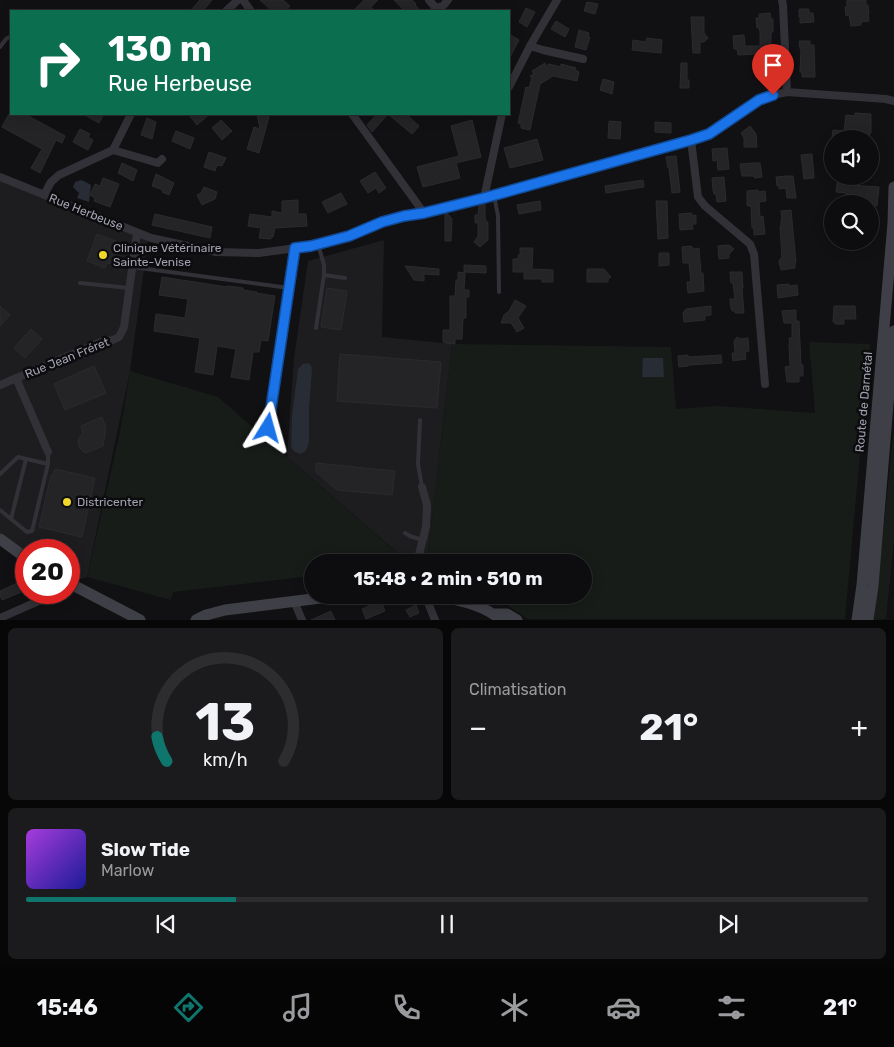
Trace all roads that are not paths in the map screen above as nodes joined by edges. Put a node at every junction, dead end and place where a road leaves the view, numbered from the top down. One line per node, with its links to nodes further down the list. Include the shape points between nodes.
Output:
1 (238, 0): 6 (street)
2 (429, 0): 7 (street)
3 (448, 0): 7 (street)
4 (557, 0): 9 (street)
5 (782, 0): 13 (street)
6 (227, 10)
7 (435, 10)
8 (10, 37): 10 (lane)
9 (530, 46): 11 (street); 12 (street)
10 (0, 47)
11 (583, 59)
12 (510, 86)
13 (786, 92): 14 (street, Rue Herbeuse); 18 (street, Rue Herbeuse, via 759,100 709,134)
14 (894, 101)
15 (130, 115): 19 (street)
16 (353, 115): 26 (street)
17 (502, 115): 25 (street)
18 (691, 140): 24 (street, Rue Herbeuse); 41 (street, via 698,197 750,244 754,254)
19 (112, 150): 20 (street, via 158,163); 23 (street, via 59,174 50,182)
20 (162, 159)
21 (0, 177): 23 (street, Rue Herbeuse)
22 (894, 187): 69 (main road, Route de Darnétal, via 889,280)
23 (44, 195): 27 (street, Rue Herbeuse)
24 (494, 195): 25 (street, Rue Herbeuse); 36 (lane, via 498,216)
25 (484, 198): 26 (street, Rue Herbeuse)
26 (424, 213): 28 (street, Rue Herbeuse, via 382,222 349,236)
27 (137, 233): 29 (street, Rue Herbeuse, via 216,252 259,253); 30 (street, Rue Jean Fréret)
28 (318, 244): 29 (street, Rue Herbeuse); 31 (lane)
29 (295, 248): 35 (lane)
30 (132, 267): 34 (street, Rue Jean Fréret); 35 (lane)
31 (324, 275): 32 (lane); 37 (lane)
32 (345, 278)
33 (80, 283): 34 (lane)
34 (129, 288): 39 (street, Rue Jean Fréret, via 124,327 119,336)
35 (289, 288): 43 (lane)
36 (499, 292)
37 (316, 328)
38 (894, 331): 70 (main road, Route de Darnétal, via 874,586)
39 (16, 378): 40 (street, Rue Jean Fréret); 44 (street)
40 (0, 384)
41 (765, 384)
42 (420, 420): 48 (lane, via 418,464)
43 (268, 428)
44 (48, 452): 46 (lane)
45 (26, 459): 46 (lane); 47 (lane, via 18,457); 50 (lane)
46 (48, 464): 50 (lane, via 32,530 27,532)
47 (0, 474)
48 (422, 487): 53 (street, via 427,505)
49 (0, 510): 50 (lane)
50 (11, 519)
51 (405, 533): 53 (lane)
52 (0, 539): 54 (main road)
53 (422, 540): 55 (street)
54 (15, 550)
55 (419, 554)
56 (80, 590): 65 (main road)
57 (304, 600): 58 (main road)
58 (294, 601): 62 (street); 66 (main road, via 216,612)
59 (32, 604): 64 (street)
60 (432, 604): 67 (street)
61 (469, 604): 63 (main road)
62 (300, 616)
63 (498, 617): 68 (main road, via 506,614)
64 (0, 618)
65 (140, 620)
66 (196, 620)
67 (435, 620)
68 (517, 620)
69 (857, 620)
70 (868, 620)

